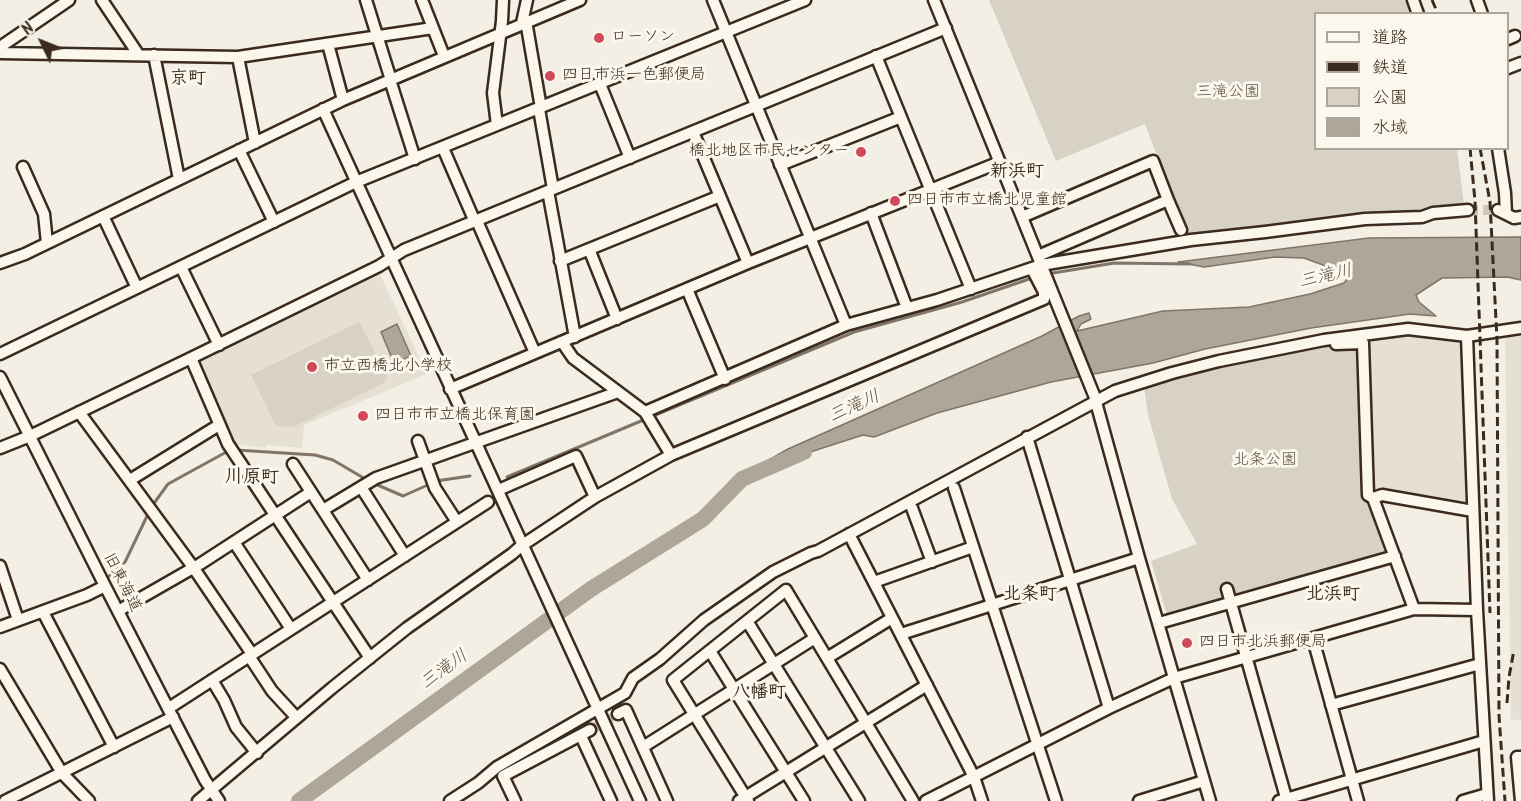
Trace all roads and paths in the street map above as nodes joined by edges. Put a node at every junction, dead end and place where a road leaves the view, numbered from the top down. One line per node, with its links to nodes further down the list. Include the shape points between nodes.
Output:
1 (69, 0): 18 (street)
2 (102, 0): 20 (street)
3 (366, 0): 16 (street)
4 (422, 0): 12 (street)
5 (503, 0): 15 (street)
6 (527, 0): 11 (street)
7 (580, 0): 11 (street)
8 (713, 0): 14 (street)
9 (804, 0): 14 (street)
10 (934, 0): 13 (street)
11 (524, 22): 15 (street); 30 (street)
12 (433, 28): 16 (street); 22 (street)
13 (946, 28): 24 (street); 40 (street)
14 (726, 32): 26 (street); 28 (street)
15 (501, 33): 22 (street); 32 (street, via 493,93)
16 (377, 37): 17 (street); 25 (street)
17 (328, 44): 23 (street); 27 (street)
18 (0, 47)
19 (0, 53): 20 (street)
20 (138, 54): 21 (street)
21 (154, 55): 23 (street); 43 (street)
22 (444, 56): 25 (street)
23 (238, 57): 34 (street)
24 (876, 57): 28 (street); 31 (street)
25 (390, 80): 27 (street); 39 (street)
26 (600, 84): 30 (street); 38 (street)
27 (343, 100): 29 (street)
28 (757, 106): 33 (street); 41 (street)
29 (323, 109): 34 (street); 44 (street)
30 (540, 109): 32 (street); 45 (street)
31 (901, 117): 41 (street); 46 (street)
32 (498, 126): 35 (street)
33 (693, 132): 38 (street); 47 (street)
34 (255, 143): 36 (street)
35 (443, 148): 39 (street); 54 (street)
36 (239, 150): 43 (street); 55 (street)
37 (1498, 150): 53 (street, via 1505,193 1502,212)
38 (630, 158): 45 (street)
39 (415, 159): 44 (street)
40 (1000, 162): 46 (street); 52 (street)
41 (780, 165): 57 (street)
42 (23, 167): 58 (street, via 44,214)
43 (179, 179): 51 (street)
44 (356, 183): 55 (street); 60 (street)
45 (550, 190): 54 (street); 61 (street)
46 (932, 190): 50 (street); 68 (street)
47 (720, 196): 59 (street); 63 (street)
48 (1168, 200): 52 (street, via 1153,161); 56 (street); 64 (street)
49 (1468, 210): 64 (street, via 1191,240)
50 (871, 213): 57 (street); 69 (street)
51 (104, 216): 58 (street); 66 (street)
52 (1022, 217): 64 (street)
53 (1521, 218)
54 (476, 221): 60 (street); 78 (street)
55 (274, 222): 65 (street)
56 (1181, 230)
57 (809, 238): 63 (street); 71 (street)
58 (47, 243): 62 (street)
59 (589, 249): 61 (street); 70 (street)
60 (390, 259): 77 (street); 83 (street)
61 (560, 261): 74 (street)
62 (0, 263)
63 (748, 263): 67 (street)
64 (1037, 266): 68 (street); 85 (street); 94 (street, via 1044,299)
65 (181, 267): 66 (street); 77 (street)
66 (137, 288): 79 (street)
67 (687, 289): 70 (street); 82 (street)
68 (971, 289): 69 (street)
69 (907, 308): 71 (street)
70 (617, 319): 74 (street)
71 (846, 326): 82 (street)
72 (1521, 328): 73 (street)
73 (1467, 336): 75 (street, via 1408,329); 107 (street)
74 (575, 337): 76 (street)
75 (1324, 340): 85 (street, via 1219,361); 103 (street, via 1339,345 1364,343 1368,495)
76 (562, 342): 78 (street); 84 (street, via 573,358)
77 (219, 345): 80 (street)
78 (535, 353): 83 (street)
79 (0, 354)
80 (191, 358): 86 (street); 88 (street)
81 (0, 377): 89 (street, 旧東海道)
82 (725, 379): 87 (street)
83 (450, 389): 92 (street)
84 (618, 392): 87 (street); 92 (street)
85 (1094, 398): 90 (street); 116 (street)
86 (80, 412): 89 (street); 97 (street)
87 (648, 416): 94 (street)
88 (219, 424): 97 (street); 108 (street)
89 (30, 436): 93 (street); 123 (street, 旧東海道)
90 (1027, 437): 110 (street); 121 (street)
91 (418, 441): 95 (street)
92 (475, 444): 95 (street); 113 (street)
93 (0, 448)
94 (671, 455): 102 (street)
95 (425, 461): 98 (street); 109 (street, via 433,483)
96 (293, 464): 101 (street)
97 (130, 480): 119 (street)
98 (362, 486): 106 (street); 114 (street)
99 (502, 488): 102 (street, via 576,456)
100 (954, 488): 112 (street)
101 (311, 492): 106 (street); 108 (street)
102 (595, 497): 113 (street)
103 (1373, 498): 107 (street, via 1382,495); 115 (street)
104 (488, 502): 109 (street)
105 (912, 508): 117 (street)
106 (323, 510): 120 (street)
107 (1473, 511): 129 (street)
108 (274, 515): 111 (street); 125 (street)
109 (457, 522): 114 (street)
110 (849, 534): 122 (street); 153 (street, via 773,573 722,606 633,678 626,693)
111 (234, 542): 119 (street); 137 (street)
112 (973, 547): 117 (street); 127 (street)
113 (522, 548): 143 (street); 153 (street)
114 (405, 556): 120 (street)
115 (1395, 556): 126 (street); 128 (street)
116 (1139, 558): 121 (street); 135 (street)
117 (932, 562): 122 (street)
118 (0, 566): 133 (street)
119 (194, 567): 130 (street); 142 (street)
120 (368, 580): 125 (street)
121 (1070, 580): 127 (street); 155 (street)
122 (874, 582): 132 (street)
123 (105, 586): 130 (street, 旧東海道); 131 (street)
124 (1227, 589): 126 (street)
125 (332, 602): 137 (street); 143 (street)
126 (1231, 603): 135 (street); 145 (street)
127 (992, 605): 138 (street); 162 (street)
128 (1414, 609): 129 (street); 140 (street)
129 (1476, 610): 146 (street)
130 (118, 611): 156 (street, 旧東海道)
131 (43, 612): 133 (street); 163 (street)
132 (892, 618): 138 (street); 144 (street)
133 (18, 620): 136 (street)
134 (747, 621): 139 (street, via 786,590); 141 (street); 147 (street)
135 (1159, 623): 149 (street)
136 (0, 627)
137 (291, 629): 142 (street)
138 (901, 634): 151 (street)
139 (815, 638): 144 (street); 147 (street)
140 (1313, 639): 145 (street); 154 (street)
141 (710, 651): 152 (street); 158 (street, via 673,680)
142 (251, 655): 150 (street); 159 (street, via 272,691)
143 (370, 658): 159 (street)
144 (827, 658): 160 (street)
145 (1246, 658): 149 (street); 176 (street)
146 (1479, 664): 154 (street); 161 (street)
147 (774, 665): 152 (street); 165 (street)
148 (0, 669): 169 (street)
149 (1174, 678): 155 (street); 171 (street)
150 (212, 680): 156 (street); 166 (street, via 236,727)
151 (927, 685): 160 (street); 170 (street)
152 (735, 690): 158 (street); 168 (street)
153 (595, 704): 181 (street); 184 (street)
154 (1331, 705): 172 (street)
155 (1109, 708): 162 (street)
156 (171, 712): 163 (street); 173 (street, 旧東海道)
157 (618, 714): 164 (street, via 626,710)
158 (695, 715): 164 (street); 175 (street)
159 (296, 717): 166 (street)
160 (866, 723): 165 (street); 188 (street)
161 (1484, 741): 172 (street); 174 (street)
162 (1037, 744): 170 (street); 191 (street)
163 (114, 747): 169 (street)
164 (643, 747): 185 (street)
165 (826, 748): 168 (street); 187 (street)
166 (257, 753): 173 (street)
167 (1521, 757): 196 (street)
168 (786, 772): 175 (street); 186 (street)
169 (62, 773): 177 (street); 178 (street)
170 (974, 777): 189 (street); 190 (street)
171 (1204, 781): 192 (street); 193 (street)
172 (1353, 781): 176 (street); 194 (street)
173 (211, 788): 179 (street); 180 (street, 旧東海道)
174 (1488, 797): 195 (street)
175 (744, 800)
176 (1284, 800)
177 (5, 801)
178 (89, 801)
179 (198, 801)
180 (219, 801)
181 (450, 801)
182 (515, 801): 183 (street, via 503,776 585,733)
183 (611, 801)
184 (640, 801)
185 (667, 801)
186 (804, 801)
187 (858, 801)
188 (913, 801)
189 (926, 801)
190 (982, 801)
191 (1056, 801)
192 (1139, 801)
193 (1210, 801)
194 (1358, 801)
195 (1463, 801)
196 (1521, 801)

